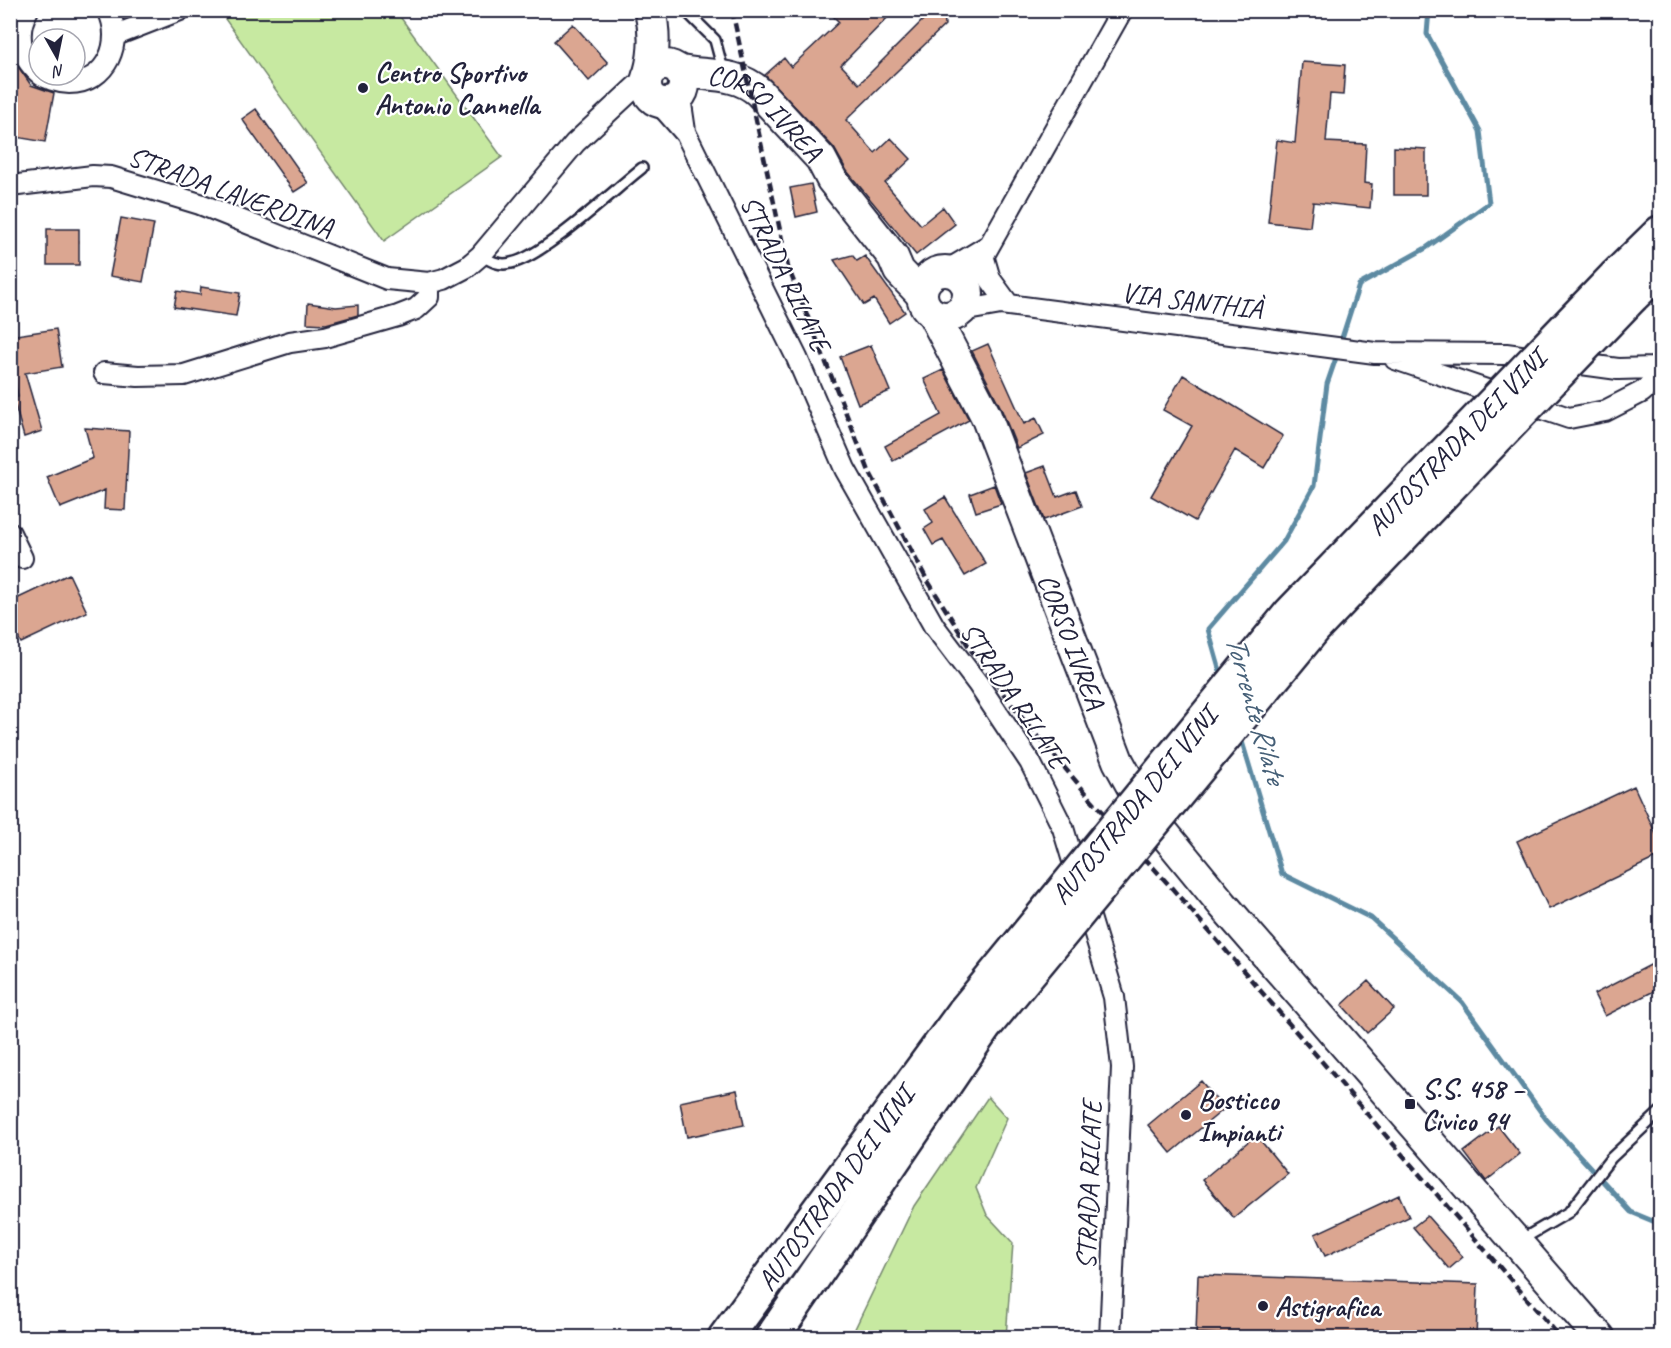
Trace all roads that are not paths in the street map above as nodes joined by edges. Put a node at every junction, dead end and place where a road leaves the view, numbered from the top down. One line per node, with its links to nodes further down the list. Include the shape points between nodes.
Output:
1 (108, 10): 7 (street)
2 (180, 10): 7 (street)
3 (685, 10): 9 (lane, via 715,40 723,70)
4 (1122, 10): 16 (street)
5 (21, 13): 8 (street, via 20,40)
6 (652, 18): 11 (main road, via 652,63)
7 (116, 35): 10 (street, via 105,65)
8 (27, 59)
9 (729, 76): 11 (main road, CORSO IVREA, via 698,75); 13 (main road, CORSO IVREA, via 747,82 759,92 807,141)
10 (87, 78)
11 (665, 84): 13 (main road, CORSO IVREA, via 740,95); 17 (street, STRADA LAVERDINA, via 616,103 575,143); 34 (street, STRADA RILATE, via 797,358 845,469 934,626 1030,762 1063,828 1114,997 1122,1067)
12 (642, 168): 17 (lane, via 551,242 518,261 490,262)
13 (832, 180): 21 (main road, CORSO IVREA, via 893,257 923,272)
14 (10, 186): 19 (street, STRADA LAVERDINA, via 111,177 200,204 387,279)
15 (1660, 233): 20 (highway, AUTOSTRADA DEI VINI)
16 (986, 250): 21 (street); 22 (street, via 990,279)
17 (481, 255): 19 (street, STRADA LAVERDINA, via 467,267)
18 (1660, 269): 20 (highway, AUTOSTRADA DEI VINI)
19 (429, 283): 25 (street, via 429,297 416,309 325,337 290,342 184,375)
20 (1625, 286): 29 (highway, AUTOSTRADA DEI VINI, bridge, via 1290,614)
21 (949, 294): 22 (street, VIA SANTHIÀ); 31 (main road, CORSO IVREA, via 956,355 986,416 1118,761 1145,810)
22 (1005, 305): 23 (street, VIA SANTHIÀ)
23 (1375, 353): 24 (street, VIA SANTHIÀ, via 1506,354 1618,369); 26 (street, VIA SANTHIÀ, via 1569,418 1605,411 1642,392)
24 (1660, 365)
25 (104, 373)
26 (1660, 376)
27 (10, 533): 28 (street)
28 (22, 558)
29 (975, 1019): 32 (highway, AUTOSTRADA DEI VINI); 33 (highway, AUTOSTRADA DEI VINI)
30 (1660, 1112): 31 (lane, via 1611,1158 1569,1212)
31 (1517, 1242): 35 (main road, CORSO IVREA)
32 (725, 1338)
33 (772, 1338)
34 (1110, 1338)
35 (1600, 1338)

